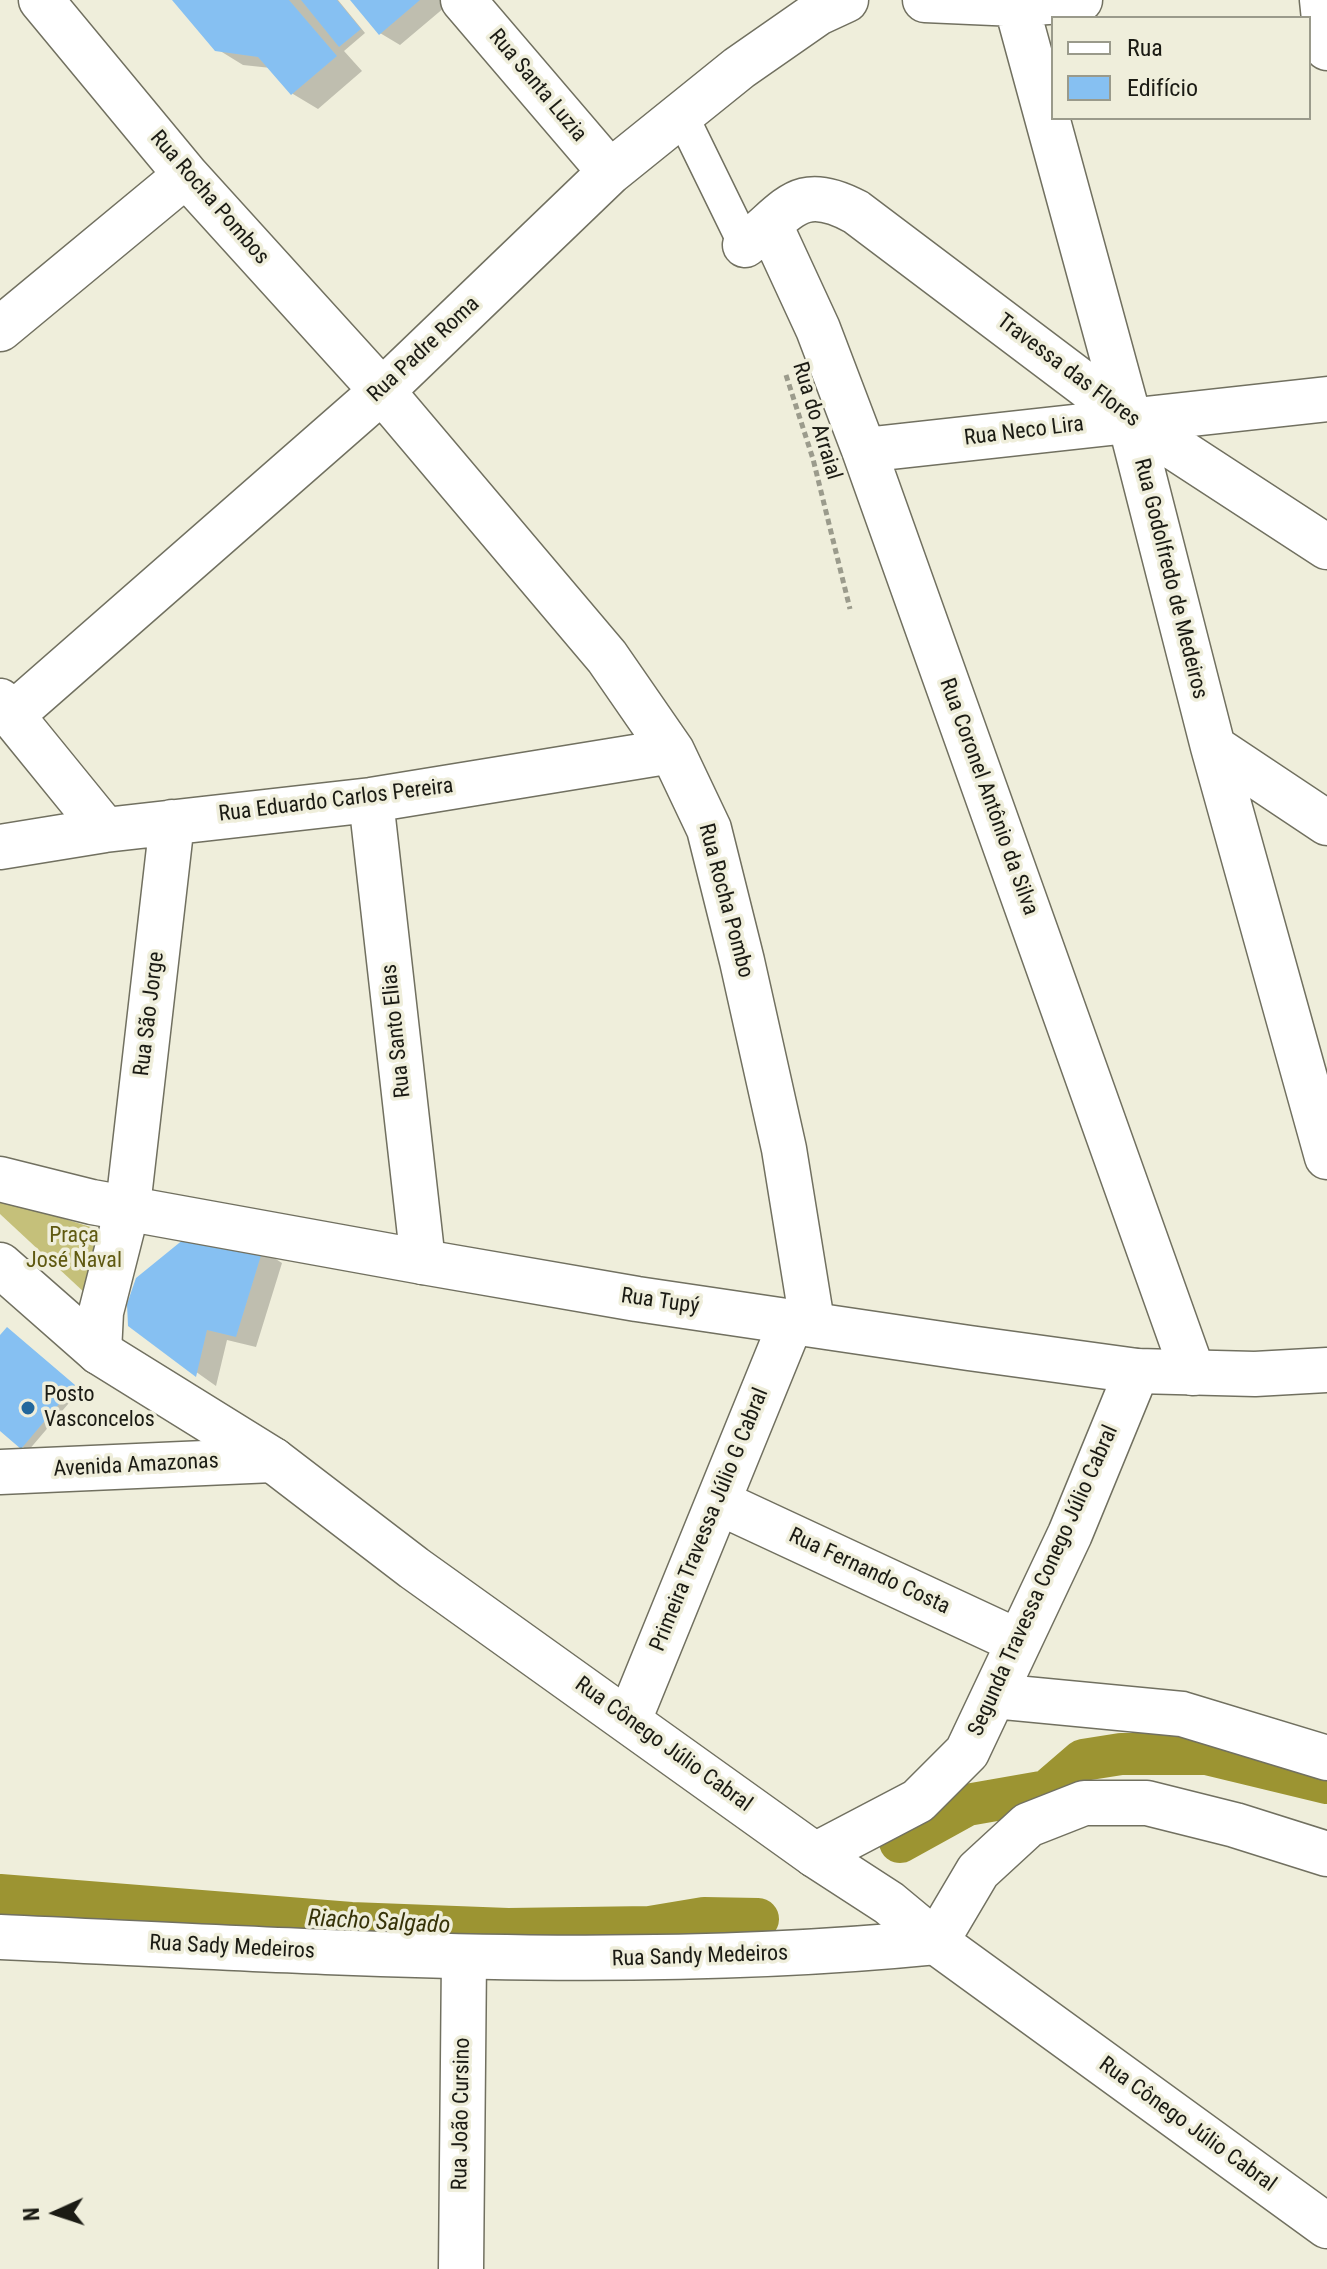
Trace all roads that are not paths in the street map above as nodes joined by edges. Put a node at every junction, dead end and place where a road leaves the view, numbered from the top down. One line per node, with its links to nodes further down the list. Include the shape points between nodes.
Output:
1 (41, 0): 11 (street, Rua Rocha Pombos)
2 (463, 0): 10 (street, Rua Santa Luzia)
3 (846, 0): 9 (street, Rua Padre Roma, via 776,42)
4 (925, 0): 7 (street)
5 (1080, 0): 7 (street)
6 (1322, 0): 8 (street)
7 (1015, 2): 16 (street, Rua Godolfredo de Medeiros)
8 (1327, 48)
9 (681, 114): 10 (street, Rua Padre Roma); 12 (street)
10 (610, 172): 14 (street, Rua Padre Roma)
11 (186, 175): 13 (street); 14 (street, Rua Rocha Pombos)
12 (758, 235): 16 (street, Travessa das Flores, via 797,202 836,202); 17 (street, Rua Coronel Antônio da Silva, via 818,329)
13 (0, 329)
14 (382, 391): 19 (street, Rua Padre Roma); 21 (street, Rua Rocha Pombo, via 607,657)
15 (1327, 399): 16 (street, Rua Neco Lira)
16 (1129, 418): 17 (street, Rua Neco Lira); 18 (street, Travessa das Flores); 20 (street, Rua Godolfredo de Medeiros)
17 (864, 450): 36 (street, Rua Coronel Antônio da Silva)
18 (1327, 547)
19 (6, 708): 25 (street)
20 (1213, 747): 24 (street); 27 (street, Rua Godolfredo de Medeiros)
21 (672, 751): 22 (street, Rua Eduardo Carlos Pereira); 32 (street, Rua Rocha Pombo, via 709,829 742,961 784,1149)
22 (371, 800): 23 (street, Rua Eduardo Carlos Pereira); 30 (street, Rua Santo Elias)
23 (172, 822): 25 (street, Rua Eduardo Carlos Pereira); 29 (street, Rua São Jorge)
24 (1327, 823)
25 (105, 830): 26 (street, Rua Eduardo Carlos Pereira)
26 (0, 847)
27 (1327, 1157)
28 (0, 1179): 29 (street, Rua Tupý)
29 (128, 1206): 30 (street, Rua Tupý); 33 (street, Rua São Jorge, via 101,1312)
30 (423, 1262): 32 (street, Rua Tupý)
31 (0, 1265): 33 (street, Rua Cônego Júlio Cabral)
32 (802, 1321): 35 (street, Rua Tupý); 39 (street, Primeira Travessa Júlio G Cabral)
33 (99, 1352): 37 (street, Rua Cônego Júlio Cabral)
34 (1327, 1370): 36 (street, Rua Tupý)
35 (1137, 1371): 36 (street, Rua Tupý); 40 (street, Segunda Travessa Conego Júlio Cabral)
36 (1193, 1373)
37 (273, 1460): 38 (street, Avenida Amazonas); 42 (street, Rua Cônego Júlio Cabral, via 414,1568)
38 (0, 1472)
39 (718, 1502): 40 (street, Rua Fernando Costa); 42 (street, Primeira Travessa Júlio G Cabral)
40 (1019, 1642): 41 (street, Segunda Travessa Conego Júlio Cabral)
41 (994, 1696): 43 (street, via 1182,1714); 45 (street, Segunda Travessa Conego Júlio Cabral, via 967,1752 918,1801)
42 (629, 1720): 45 (street, Rua Cônego Júlio Cabral)
43 (1327, 1758)
44 (1327, 1854): 47 (street, via 1147,1803 1084,1803 1028,1825 978,1871)
45 (819, 1858): 47 (street, Rua Cônego Júlio Cabral, via 889,1903)
46 (0, 1937): 48 (street, Rua Sady Medeiros)
47 (936, 1942): 48 (street, Rua Sandy Medeiros, via 695,1957); 49 (street, Rua Cônego Júlio Cabral)
48 (464, 1958): 50 (street, Rua João Cursino)
49 (1327, 2226)
50 (461, 2269)

